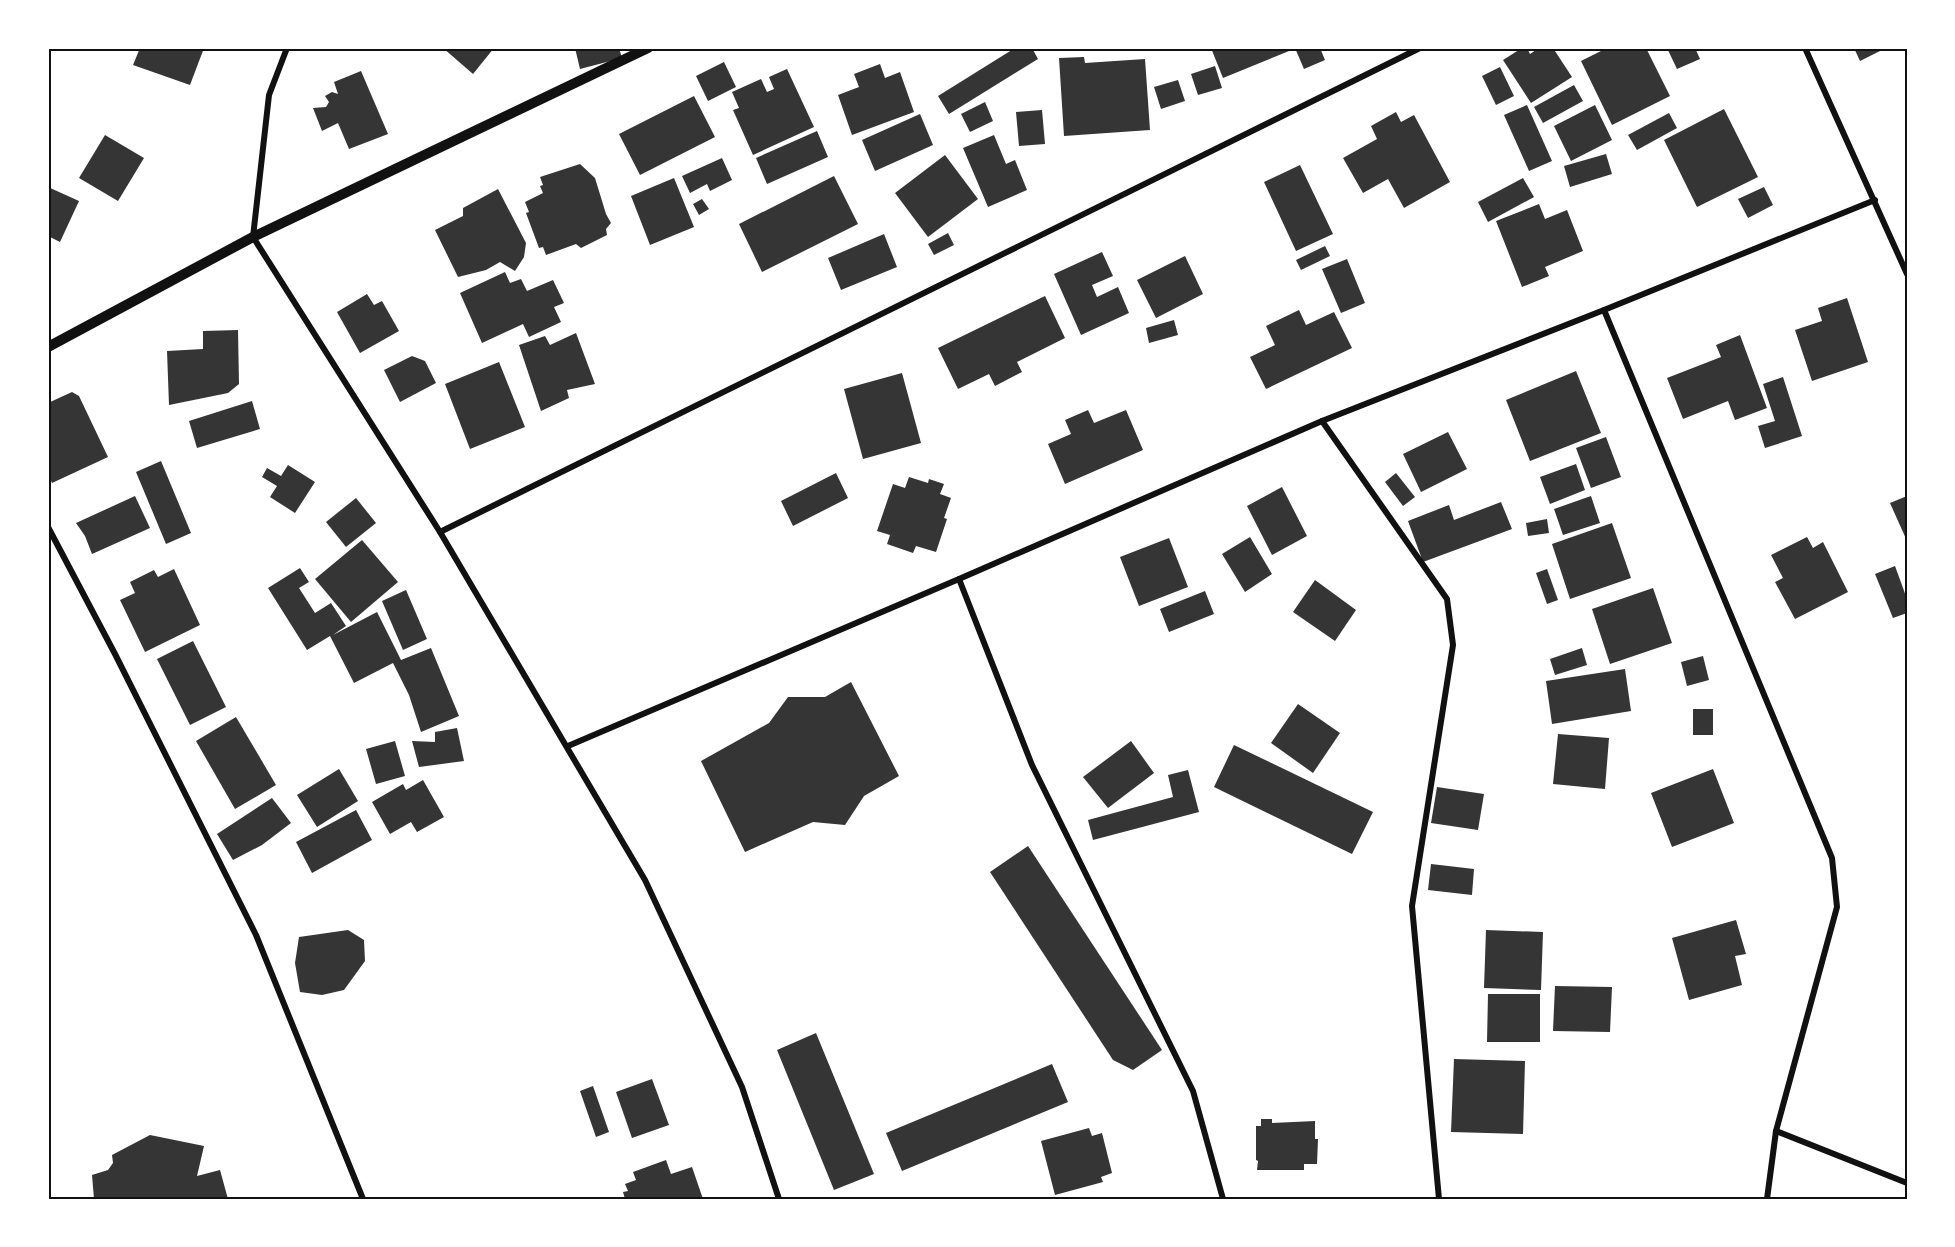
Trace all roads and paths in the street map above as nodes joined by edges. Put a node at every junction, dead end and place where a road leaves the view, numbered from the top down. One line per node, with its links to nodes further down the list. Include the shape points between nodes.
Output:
1 (287, 48): 6 (street, via 269,95)
2 (648, 48): 6 (street)
3 (1420, 48): 12 (street)
4 (1804, 48): 5 (street)
5 (1875, 200): 7 (street); 8 (street)
6 (253, 237): 9 (street); 12 (street)
7 (1907, 274)
8 (1604, 310): 10 (street); 15 (street, via 1833,858 1837,907)
9 (48, 348)
10 (1322, 422): 13 (street); 20 (street, via 1446,599 1448,610 1453,645 1412,906)
11 (48, 527): 17 (street, via 256,935)
12 (440, 532): 14 (street)
13 (958, 579): 14 (street); 19 (street, via 1032,765 1193,1091)
14 (568, 746): 18 (street, via 645,880 742,1087)
15 (1776, 1131): 16 (street); 21 (street)
16 (1907, 1183)
17 (363, 1199)
18 (779, 1199)
19 (1223, 1199)
20 (1439, 1199)
21 (1767, 1199)

